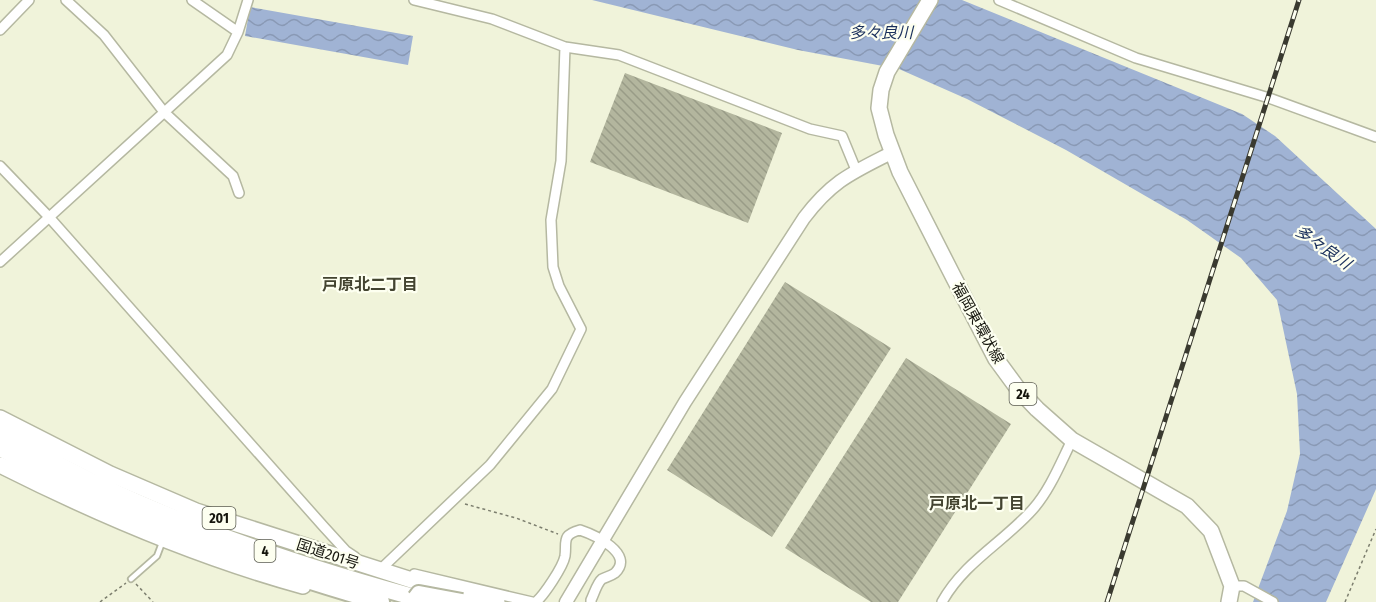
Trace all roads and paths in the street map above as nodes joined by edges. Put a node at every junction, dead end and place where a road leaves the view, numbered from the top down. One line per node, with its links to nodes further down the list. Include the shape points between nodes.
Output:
1 (29, 0): 8 (street)
2 (66, 0): 11 (street, via 104,35)
3 (192, 0): 9 (street)
4 (248, 0): 9 (street)
5 (414, 0): 10 (street, via 492,19)
6 (930, 0): 13 (main road, 福岡東環状線 / 24, via 887,72 881,90 879,108)
7 (999, 0): 12 (street, via 1136,58 1269,98)
8 (0, 30)
9 (238, 32): 11 (street, via 227,55)
10 (565, 47): 15 (street, via 619,55 810,129 842,136); 24 (street, via 561,160 551,220 553,267 581,329 552,389 490,465)
11 (164, 112): 16 (street, via 233,176); 17 (street)
12 (1376, 137)
13 (893, 152): 15 (street); 21 (main road, 福岡東環状線 / 24, via 996,359 1018,389)
14 (0, 166): 17 (street)
15 (856, 170): 28 (street, via 824,193 804,218 685,402)
16 (239, 193)
17 (49, 217): 18 (street); 29 (street, via 345,551)
18 (0, 262)
19 (0, 418): 32 (main road, 国道201号 / 201, via 110,474 196,511)
20 (0, 433): 34 (highway, 4, via 103,487 190,524 352,580)
21 (1072, 440): 31 (main road, 福岡東環状線 / 24, via 1199,516 1211,531); 42 (street, via 1034,508 960,575)
22 (0, 448): 33 (highway, via 99,499 255,562)
23 (0, 465): 27 (main road)
24 (453, 500): 26 (path); 29 (street)
25 (1376, 529): 45 (path)
26 (567, 538): 28 (street, via 580,530); 39 (street, via 565,556 544,595)
27 (163, 540): 30 (lane, via 157,556); 33 (main road, via 247,571)
28 (602, 541): 40 (street); 41 (street, via 616,550 621,557 620,566 601,580)
29 (382, 567): 32 (street)
30 (131, 579): 35 (path); 36 (path)
31 (1232, 586): 43 (main road); 44 (street, via 1244,586)
32 (452, 595): 34 (highway, bridge, via 419,594); 38 (main road, 国道201号 / 201); 39 (street)
33 (365, 600): 37 (highway)
34 (424, 600)
35 (100, 602)
36 (153, 602)
37 (381, 602)
38 (497, 602)
39 (534, 602)
40 (566, 602)
41 (591, 602)
42 (942, 602)
43 (1229, 602)
44 (1273, 602)
45 (1346, 602)

